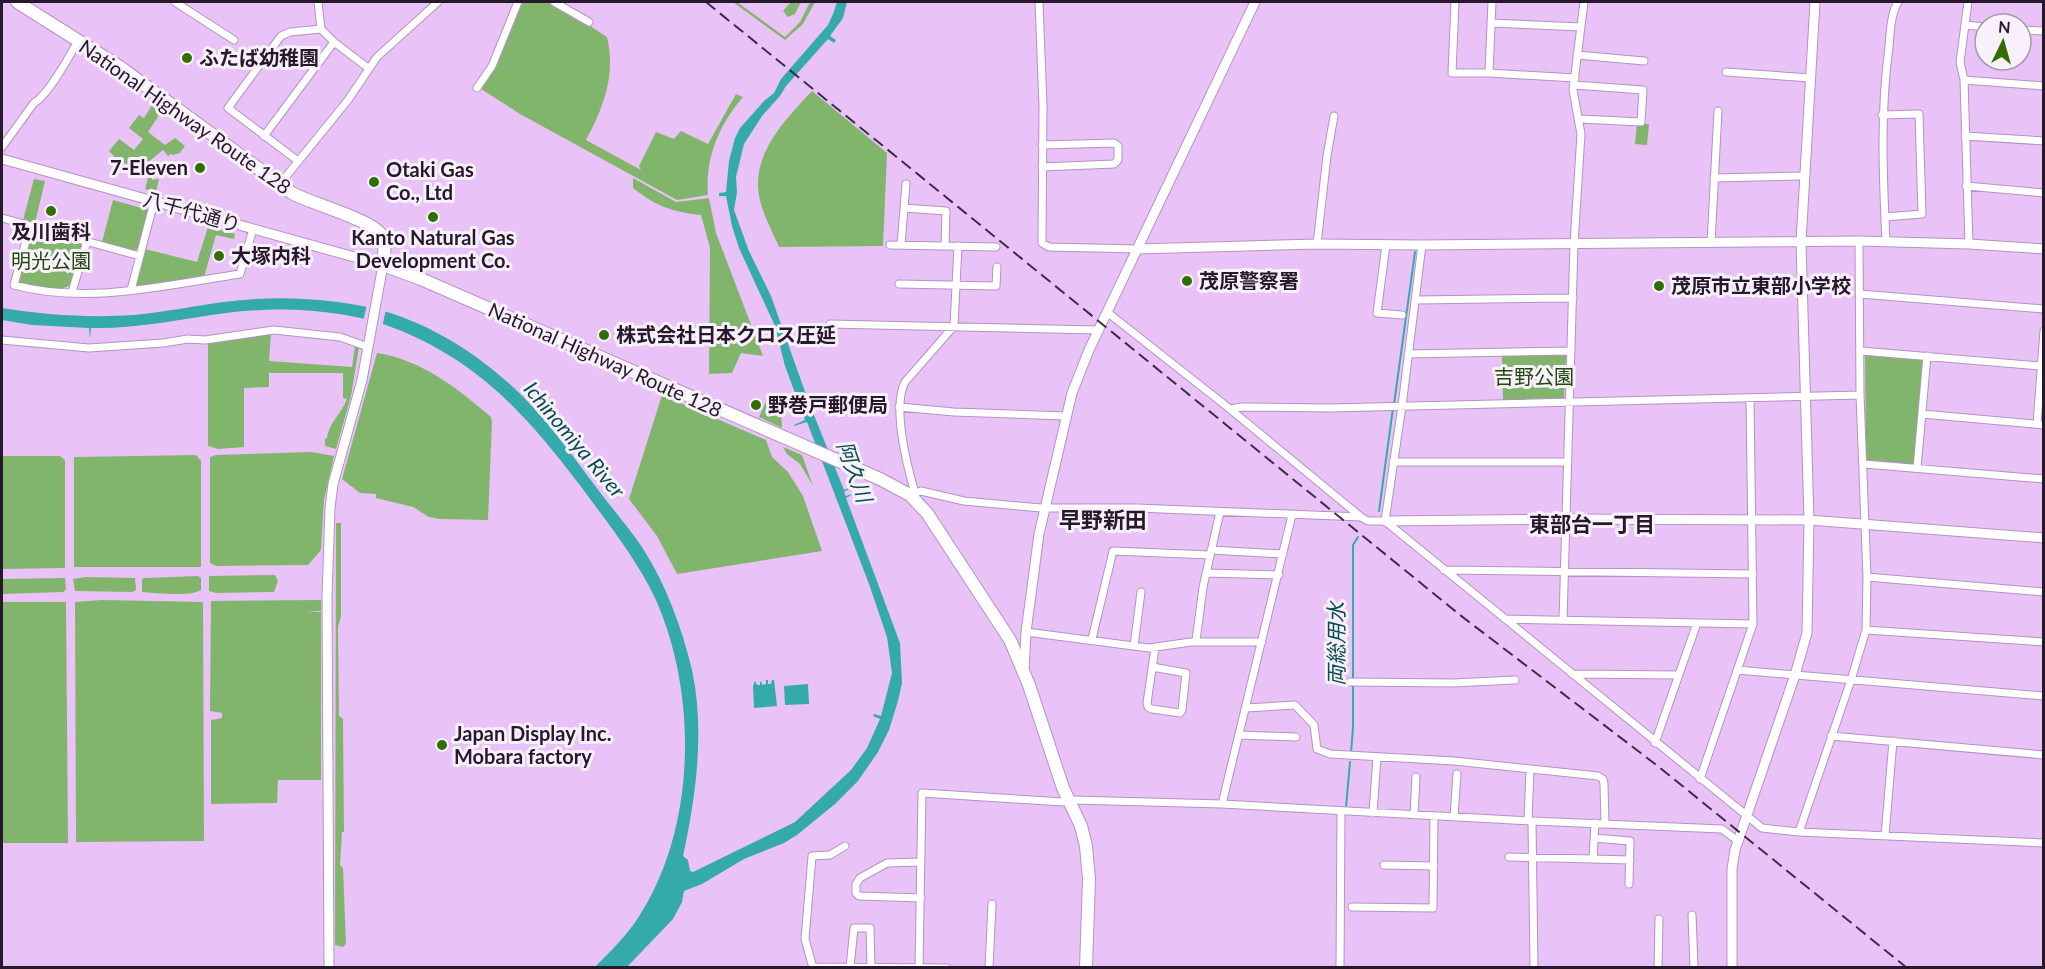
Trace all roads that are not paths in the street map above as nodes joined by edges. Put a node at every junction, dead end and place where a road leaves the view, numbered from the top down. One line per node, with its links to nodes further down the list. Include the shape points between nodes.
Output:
1 (17, 2): 22 (highway, National Highway Route 128)
2 (175, 2): 21 (street)
3 (318, 2): 20 (street)
4 (438, 2): 26 (street)
5 (519, 2): 33 (street, via 492,66)
6 (554, 2): 15 (street)
7 (1039, 2): 41 (street)
8 (1255, 2): 73 (street)
9 (1455, 2): 28 (street, via 1452,73)
10 (1492, 2): 16 (street)
11 (1584, 2): 19 (street)
12 (1815, 2): 29 (street)
13 (1898, 2): 35 (street)
14 (1968, 2): 17 (street)
15 (589, 22)
16 (1491, 23): 19 (street); 28 (street)
17 (1965, 25): 18 (street); 30 (street, via 1960,62)
18 (1973, 26)
19 (1581, 27): 24 (street)
20 (321, 29): 23 (street); 38 (street, via 281,36 228,108)
21 (234, 40)
22 (78, 41): 42 (street, via 41,98); 49 (highway, National Highway Route 128)
23 (334, 42): 26 (street); 38 (street)
24 (1577, 55): 25 (street); 31 (street)
25 (1644, 61)
26 (368, 68): 44 (street, via 348,100)
27 (1726, 72): 29 (street)
28 (1489, 73): 31 (street)
29 (1810, 78): 46 (street)
30 (1964, 80): 32 (street); 39 (street)
31 (1574, 82): 37 (street); 37 (street, via 1643,90 1641,122)
32 (2043, 86)
33 (477, 88)
34 (1718, 111): 47 (street)
35 (1882, 115): 54 (street); 54 (street, via 1919,114 1922,214)
36 (1334, 116): 63 (street)
37 (1580, 119): 64 (street)
38 (264, 136): 44 (street)
39 (1965, 136): 40 (street); 50 (street)
40 (2043, 141)
41 (1042, 145): 45 (street); 45 (street, via 1119,146 1114,164)
42 (2, 147)
43 (2, 159): 52 (street, 八千代通り)
44 (298, 160): 49 (street)
45 (1042, 167): 73 (street, via 1044,245)
46 (1804, 176): 47 (street); 60 (street)
47 (1714, 178): 62 (street)
48 (906, 184): 53 (street)
49 (279, 185): 76 (highway, National Highway Route 128, via 378,230 384,243)
50 (1966, 186): 51 (street); 65 (street)
51 (2043, 193)
52 (154, 202): 57 (street, 八千代通り); 75 (street)
53 (904, 208): 69 (street); 70 (street, via 946,211)
54 (1884, 217): 61 (street)
55 (2, 218): 56 (street)
56 (30, 226): 58 (street); 81 (street, via 14,285)
57 (253, 229): 76 (street, 八千代通り); 80 (street, via 240,274)
58 (87, 241): 75 (street); 81 (street)
59 (1859, 241): 60 (street); 61 (street); 82 (street)
60 (1801, 242): 62 (street); 100 (street)
61 (1886, 242): 65 (street)
62 (1711, 243): 64 (street)
63 (1317, 244): 67 (street); 73 (street)
64 (1574, 244): 68 (street); 83 (street)
65 (1969, 244): 74 (street)
66 (890, 245): 69 (street)
67 (1386, 245): 68 (street); 87 (street, via 1377,313)
68 (1422, 245): 84 (street)
69 (901, 246): 70 (street)
70 (945, 246): 71 (street)
71 (958, 246): 72 (street); 79 (street)
72 (996, 247)
73 (1137, 249): 86 (street)
74 (2043, 249)
75 (140, 256): 80 (street)
76 (383, 265): 93 (street); 114 (highway, National Highway Route 128)
77 (997, 267): 79 (street, via 996,286)
78 (899, 284): 79 (street)
79 (956, 286): 89 (street)
80 (131, 290): 81 (street)
81 (72, 292)
82 (1860, 294): 85 (street); 95 (street)
83 (1573, 298): 84 (street); 94 (street)
84 (1415, 300): 96 (street)
85 (2043, 309)
86 (1107, 312): 90 (street); 105 (street)
87 (1402, 315)
88 (830, 324): 89 (street)
89 (954, 326): 90 (street); 104 (street, via 905,382)
90 (1098, 330): 107 (street)
91 (2043, 331): 98 (street)
92 (2, 340): 93 (street, via 89,348 205,340 274,330 340,337)
93 (369, 345): 203 (street, via 330,508)
94 (1571, 351): 96 (street); 102 (street)
95 (1861, 351): 97 (street); 99 (street)
96 (1408, 354): 103 (street)
97 (1926, 356): 98 (street); 106 (street)
98 (2041, 366): 108 (street)
99 (1860, 395): 100 (street); 111 (street)
100 (1805, 396): 101 (street); 121 (street)
101 (1750, 398): 102 (street); 120 (street)
102 (1570, 402): 103 (street); 110 (street)
103 (1402, 406): 105 (street); 109 (street)
104 (899, 407): 107 (street); 114 (street)
105 (1230, 410): 118 (street)
106 (1922, 414): 108 (street); 112 (street)
107 (1066, 416): 115 (street)
108 (2040, 424)
109 (1393, 462): 110 (street); 122 (street)
110 (1568, 462): 119 (street)
111 (1864, 464): 112 (street); 123 (street)
112 (1917, 468): 113 (street)
113 (2043, 479)
114 (913, 494): 115 (street, via 921,491 963,501); 148 (highway, National Highway Route 128, via 1010,640)
115 (1045, 508): 116 (street); 140 (street)
116 (1220, 512): 117 (street); 125 (street)
117 (1292, 515): 118 (street); 126 (street)
118 (1361, 517): 122 (street)
119 (1566, 519): 120 (street); 122 (street); 128 (street)
120 (1751, 520): 121 (street); 130 (street)
121 (1809, 520): 123 (street); 152 (street, via 1807,633)
122 (1385, 521): 127 (street)
123 (1864, 524): 124 (street); 132 (street)
124 (2043, 538)
125 (1211, 553): 126 (street); 129 (street); 141 (street, via 1113,551)
126 (1283, 554): 131 (street)
127 (1444, 570): 128 (street); 135 (street)
128 (1565, 571): 130 (street); 136 (street)
129 (1206, 573): 131 (street); 142 (street)
130 (1753, 574): 138 (street)
131 (1279, 575): 143 (street)
132 (1867, 577): 134 (street); 139 (street)
133 (1141, 592): 145 (street)
134 (2043, 592)
135 (1505, 619): 136 (street); 150 (street)
136 (1563, 620): 137 (street)
137 (1697, 623): 138 (street); 151 (street)
138 (1753, 624): 149 (street)
139 (1866, 630): 144 (street); 154 (street)
140 (1026, 632): 141 (street); 148 (street)
141 (1092, 639): 145 (street)
142 (1197, 642): 143 (street); 146 (street)
143 (1262, 642): 157 (street)
144 (2043, 642)
145 (1134, 646): 146 (street)
146 (1155, 648): 147 (street)
147 (1152, 667): 147 (street, via 1148,706 1180,713 1186,673)
148 (1024, 670): 169 (highway, National Highway Route 128)
149 (1737, 670): 152 (street); 168 (street)
150 (1572, 674): 151 (street); 162 (street)
151 (1679, 675): 162 (street)
152 (1795, 675): 154 (street); 176 (street)
153 (1515, 680): 155 (street)
154 (1851, 680): 156 (street); 159 (street)
155 (1352, 682)
156 (2043, 696)
157 (1246, 708): 158 (street); 164 (street, via 1294,705 1314,724 1317,749 1330,754)
158 (1239, 735): 160 (street); 170 (street)
159 (1831, 736): 161 (street); 180 (street)
160 (1296, 737)
161 (1893, 741): 163 (street); 181 (street)
162 (1655, 743): 168 (street)
163 (2043, 754)
164 (1377, 757): 165 (street); 172 (street)
165 (1530, 770): 177 (street); 179 (street, via 1603,779)
166 (1457, 774): 175 (street)
167 (1416, 777): 173 (street)
168 (1700, 779): 176 (street)
169 (1069, 801): 170 (street); 190 (street, via 922,793); 206 (highway, National Highway Route 128, via 1081,826 1088,862)
170 (1222, 804): 171 (street)
171 (1341, 811): 172 (street); 207 (street)
172 (1373, 813): 173 (street)
173 (1414, 814): 174 (street)
174 (1434, 816): 175 (street); 192 (street)
175 (1454, 817): 177 (street)
176 (1746, 817): 180 (street, via 1762,828); 183 (street)
177 (1530, 821): 178 (street); 187 (street)
178 (1595, 823): 179 (street); 182 (street)
179 (1605, 824): 183 (street, via 1722,830)
180 (1799, 832): 181 (street)
181 (1885, 836): 184 (street)
182 (1594, 838): 188 (street); 189 (street, via 1630,841)
183 (1738, 841): 211 (street, via 1732,868)
184 (2043, 843)
185 (845, 846): 200 (street, via 830,855 808,855 806,939)
186 (1509, 857): 187 (street)
187 (1533, 858): 188 (street); 208 (street)
188 (1593, 859): 189 (street)
189 (1630, 860): 193 (street)
190 (921, 862): 194 (street); 194 (street, via 886,863 860,878 856,893)
191 (1384, 865): 192 (street)
192 (1434, 867): 196 (street, via 1433,908)
193 (1629, 884)
194 (921, 898): 202 (street)
195 (992, 904): 205 (street)
196 (1352, 907)
197 (1692, 915): 210 (street)
198 (1659, 919): 209 (street)
199 (871, 966): 201 (street); 201 (street, via 870,928 854,928); 202 (street)
200 (813, 967): 201 (street)
201 (850, 967)
202 (919, 967): 204 (street)
203 (329, 968)
204 (947, 968)
205 (989, 968)
206 (1086, 968)
207 (1340, 968)
208 (1534, 968)
209 (1658, 968)
210 (1694, 968)
211 (1732, 968)

